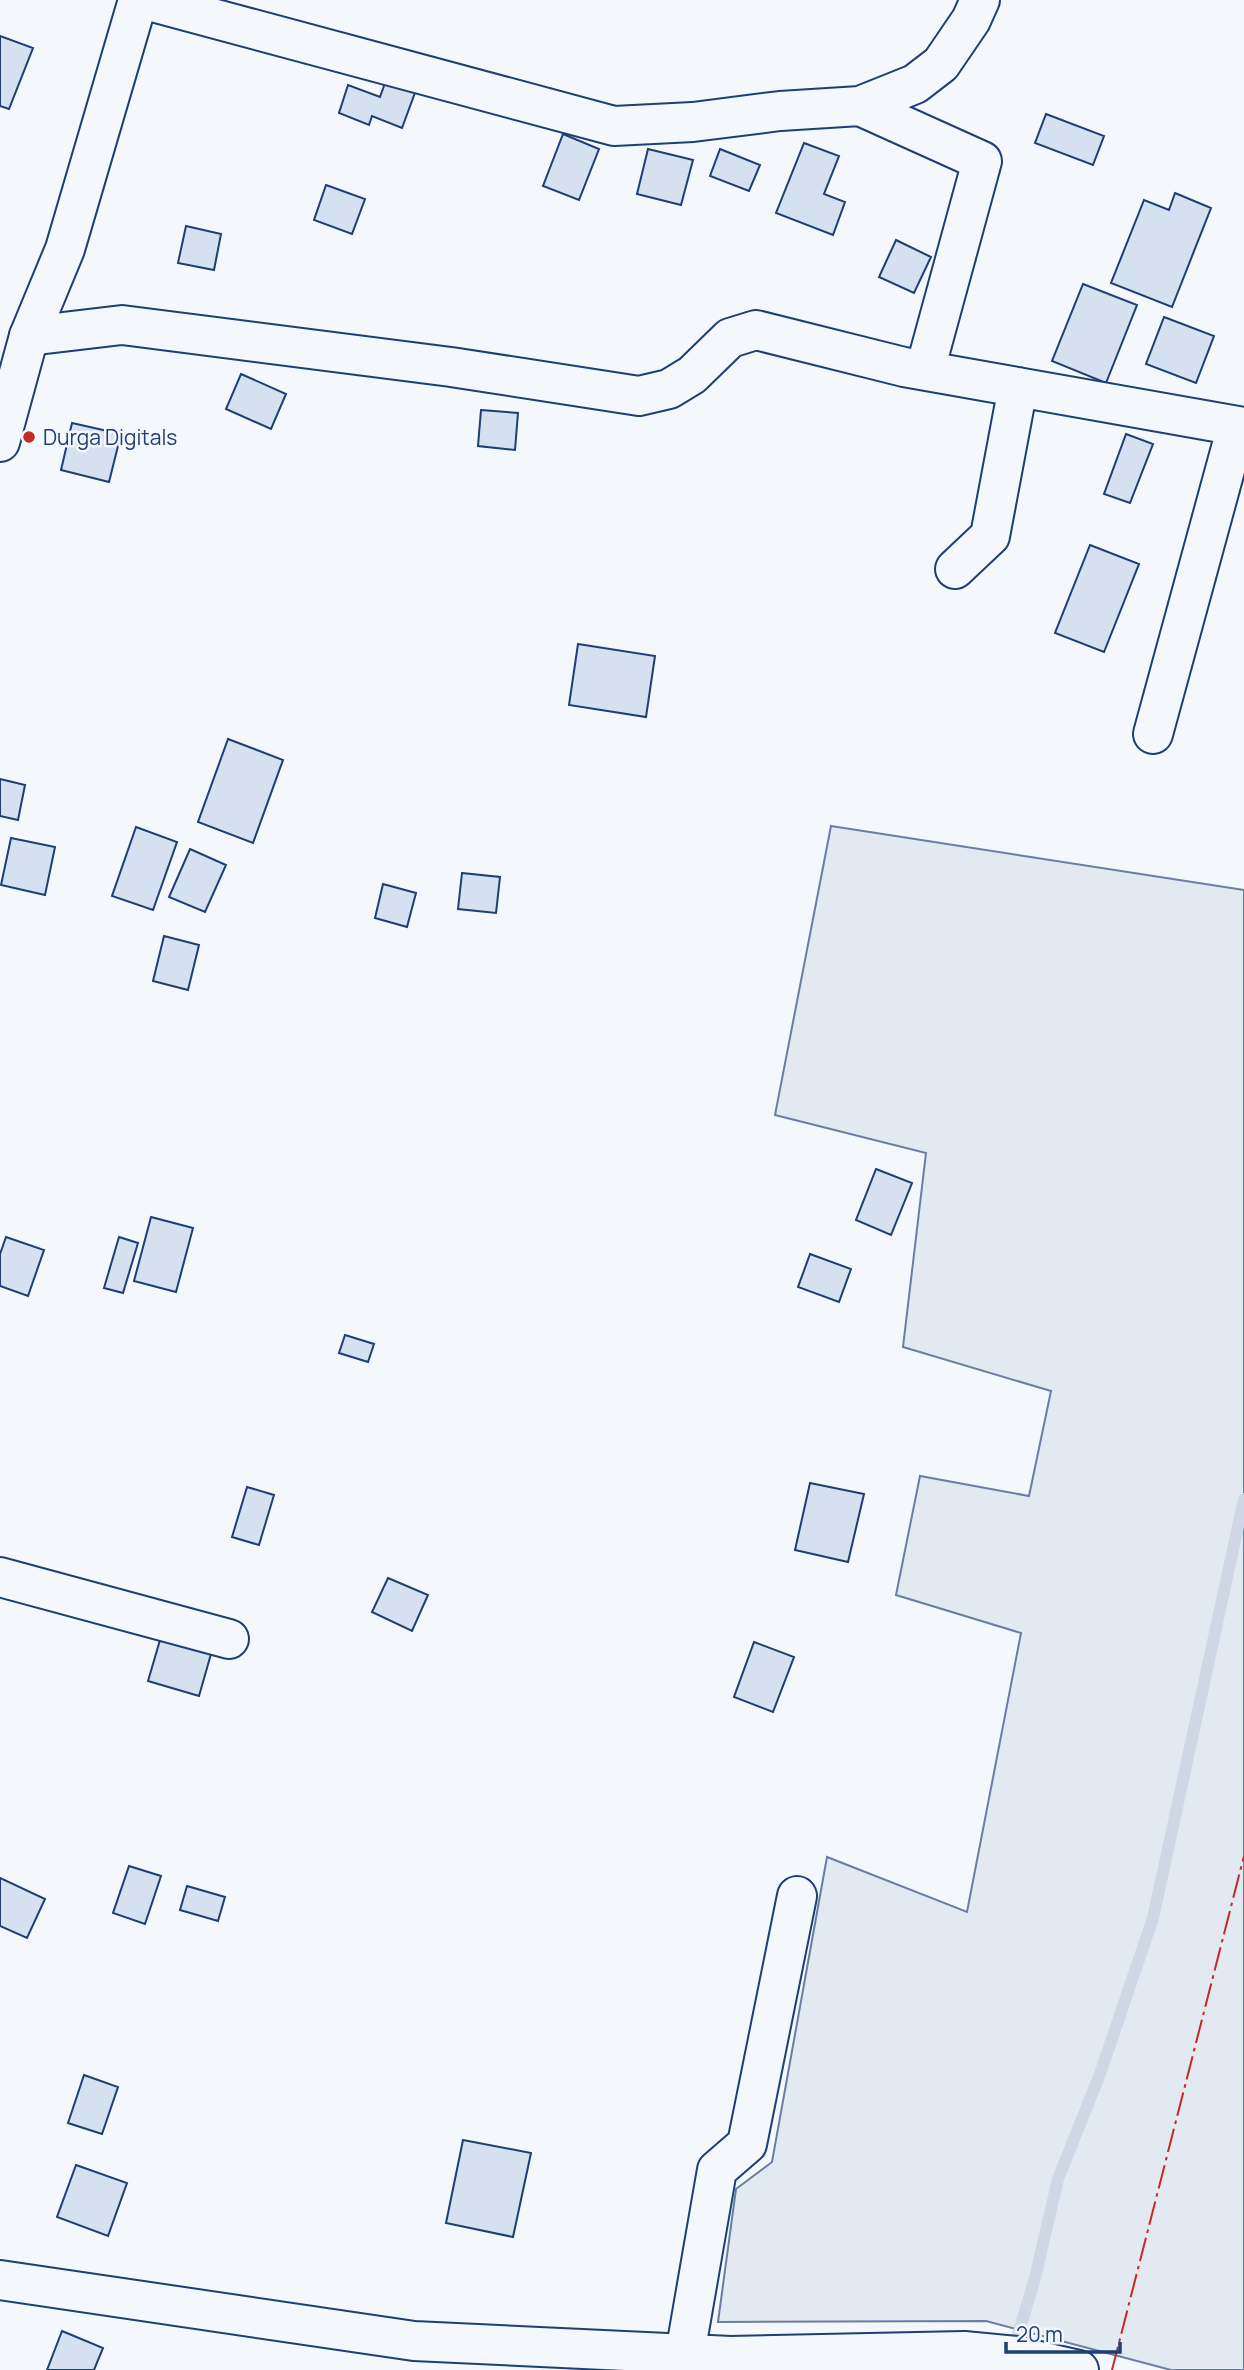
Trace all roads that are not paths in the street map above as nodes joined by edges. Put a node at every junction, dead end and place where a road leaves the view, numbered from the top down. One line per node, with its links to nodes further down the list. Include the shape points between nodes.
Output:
1 (138, 0): 5 (street, via 65,249)
2 (145, 0): 4 (street, via 614,126)
3 (980, 0): 4 (street, via 941,64 915,84)
4 (860, 106): 6 (street, via 982,161)
5 (29, 336): 6 (street, via 122,325 639,396 669,389 692,375 730,338 756,330); 9 (street)
6 (925, 370): 7 (street)
7 (1018, 387): 8 (street); 10 (street, via 990,536)
8 (1241, 427): 11 (street)
9 (0, 442)
10 (955, 569)
11 (1153, 734)
12 (0, 1577): 13 (street)
13 (229, 1639)
14 (797, 1896): 16 (street, via 747,2144 717,2169)
15 (0, 2280): 16 (street, via 414,2341)
16 (685, 2354): 17 (street, via 964,2351 1017,2356)
17 (1079, 2370)

